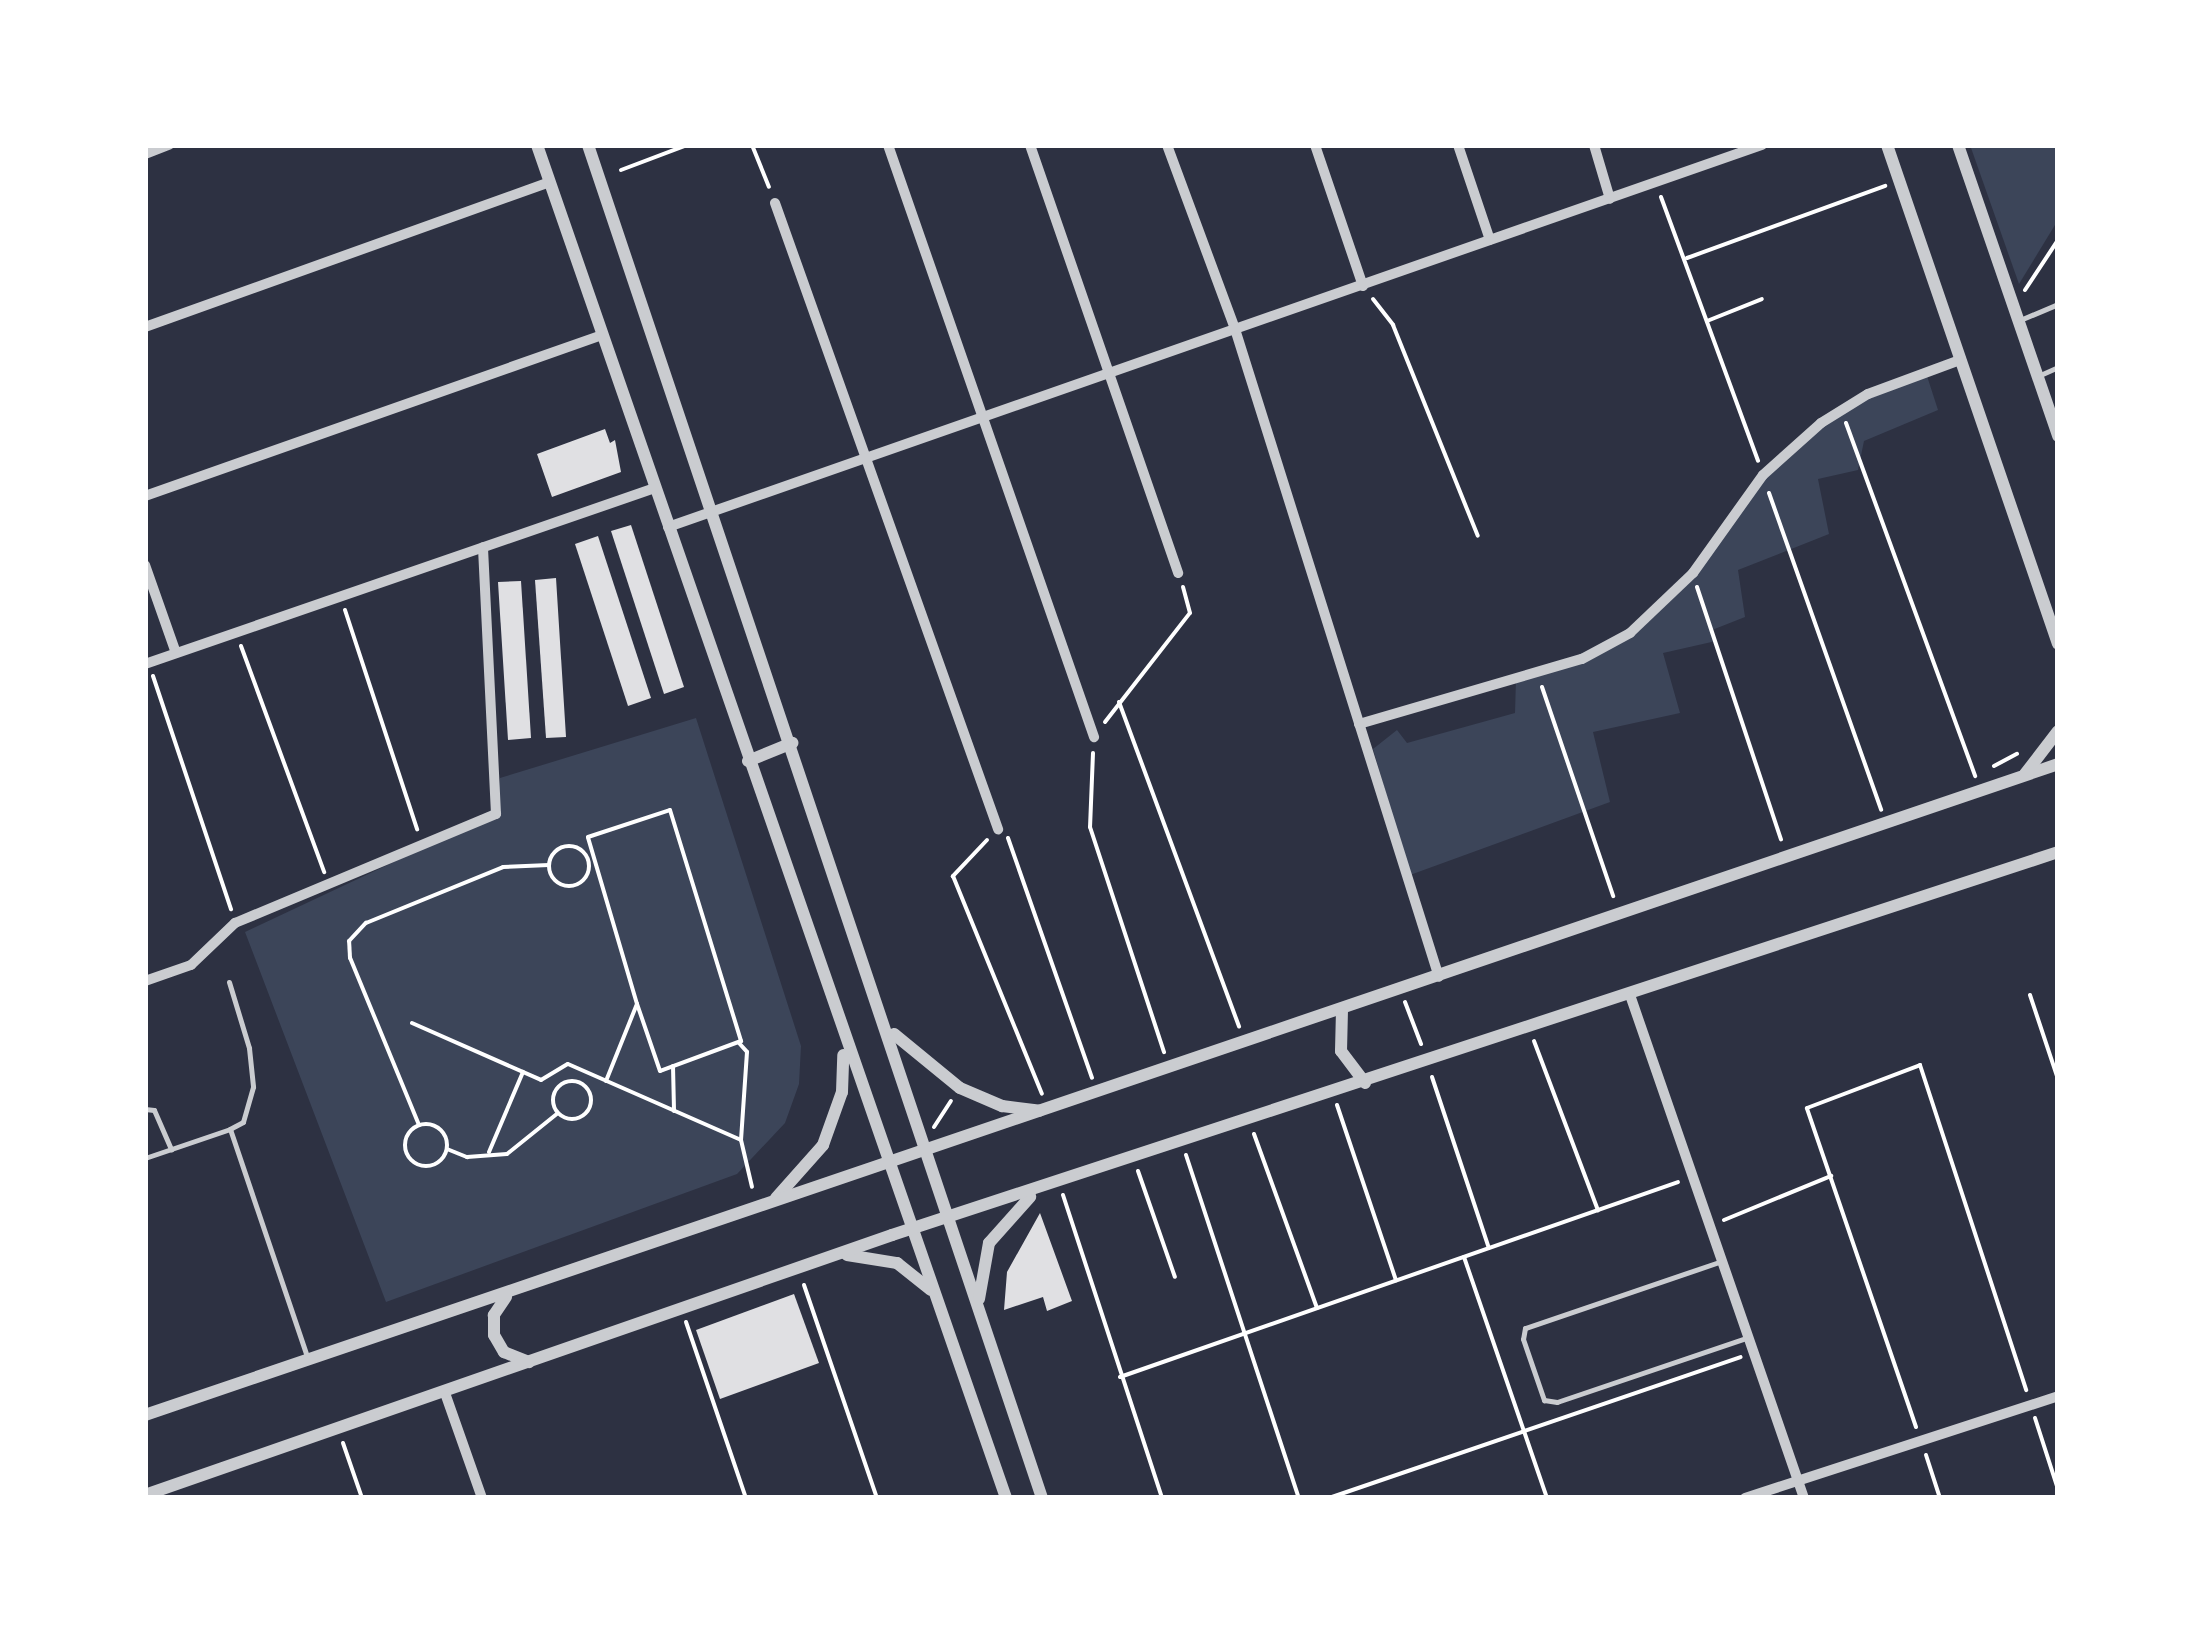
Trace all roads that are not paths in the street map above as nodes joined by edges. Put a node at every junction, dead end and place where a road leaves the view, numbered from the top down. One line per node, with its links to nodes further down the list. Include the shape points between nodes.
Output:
1 (170, 145): 13 (street)
2 (537, 145): 14 (street)
3 (588, 145): 33 (street)
4 (888, 145): 28 (street)
5 (1030, 145): 26 (street)
6 (1166, 145): 22 (street)
7 (1315, 145): 18 (street)
8 (1458, 145): 17 (street)
9 (1594, 145): 15 (street)
10 (1762, 145): 15 (street)
11 (1887, 145): 24 (street)
12 (1958, 145): 20 (street)
13 (145, 154)
14 (550, 182): 21 (street); 23 (street)
15 (1610, 200): 17 (street)
16 (775, 203): 30 (street)
17 (1490, 240): 18 (street)
18 (1363, 286): 22 (street)
19 (2058, 304): 20 (lane)
20 (2018, 321): 27 (street)
21 (145, 328)
22 (1235, 329): 26 (street); 41 (street)
23 (602, 335): 31 (street); 32 (street)
24 (1960, 360): 38 (street); 41 (street, via 1841,409 1763,475 1693,573 1630,634 1537,673)
25 (2058, 367): 27 (lane)
26 (1109, 371): 28 (street); 37 (street)
27 (2037, 376): 29 (street)
28 (980, 417): 30 (street); 43 (street)
29 (2058, 436)
30 (864, 455): 33 (street); 48 (street)
31 (655, 488): 34 (street); 35 (street)
32 (145, 496)
33 (713, 512): 34 (street); 44 (street)
34 (668, 527): 45 (street)
35 (483, 547): 39 (street); 51 (street, via 496,814 236,923 190,965)
36 (145, 565): 39 (street)
37 (1178, 573)
38 (2058, 644)
39 (176, 652): 40 (street)
40 (147, 663)
41 (1359, 724): 50 (street)
42 (2058, 731): 47 (street)
43 (1094, 738)
44 (792, 743): 45 (street); 55 (street)
45 (748, 761): 56 (street)
46 (2058, 764): 47 (street)
47 (2024, 776): 50 (street)
48 (998, 829)
49 (2058, 852): 53 (street)
50 (1439, 977): 54 (street)
51 (145, 981)
52 (229, 982): 60 (lane, via 250,1048 253,1087 244,1122)
53 (1630, 995): 57 (street); 70 (street)
54 (1342, 1010): 57 (street, via 1341,1050); 59 (street)
55 (889, 1027): 59 (street, via 921,1062 960,1088 1002,1106); 62 (street)
56 (842, 1038): 64 (street); 66 (street, via 835,1120 808,1169)
57 (1365, 1084): 65 (street)
58 (145, 1109): 61 (lane, via 154,1110)
59 (1047, 1111): 62 (street)
60 (230, 1130): 61 (lane); 75 (lane)
61 (172, 1149): 63 (lane)
62 (928, 1153): 64 (street); 67 (street)
63 (145, 1158)
64 (888, 1166): 66 (street); 68 (street)
65 (1057, 1191): 67 (street); 73 (street, via 1000,1224 982,1263)
66 (766, 1206): 71 (street)
67 (949, 1218): 68 (street); 73 (street)
68 (910, 1230): 69 (street); 72 (street)
69 (834, 1257): 72 (street, via 897,1263); 76 (street)
70 (1722, 1261): 74 (street); 74 (lane, via 1526,1328 1523,1339 1544,1400 1557,1402)
71 (512, 1292): 75 (street); 76 (street, via 498,1306 494,1335 504,1352)
72 (936, 1296): 83 (street)
73 (978, 1307): 84 (street)
74 (1748, 1337): 80 (street)
75 (308, 1360): 79 (street)
76 (530, 1362): 77 (street)
77 (445, 1393): 81 (street); 82 (street)
78 (2058, 1396): 80 (street)
79 (145, 1415)
80 (1798, 1480): 85 (street); 86 (street)
81 (145, 1495)
82 (482, 1498)
83 (1006, 1498)
84 (1042, 1498)
85 (1745, 1498)
86 (1804, 1498)

